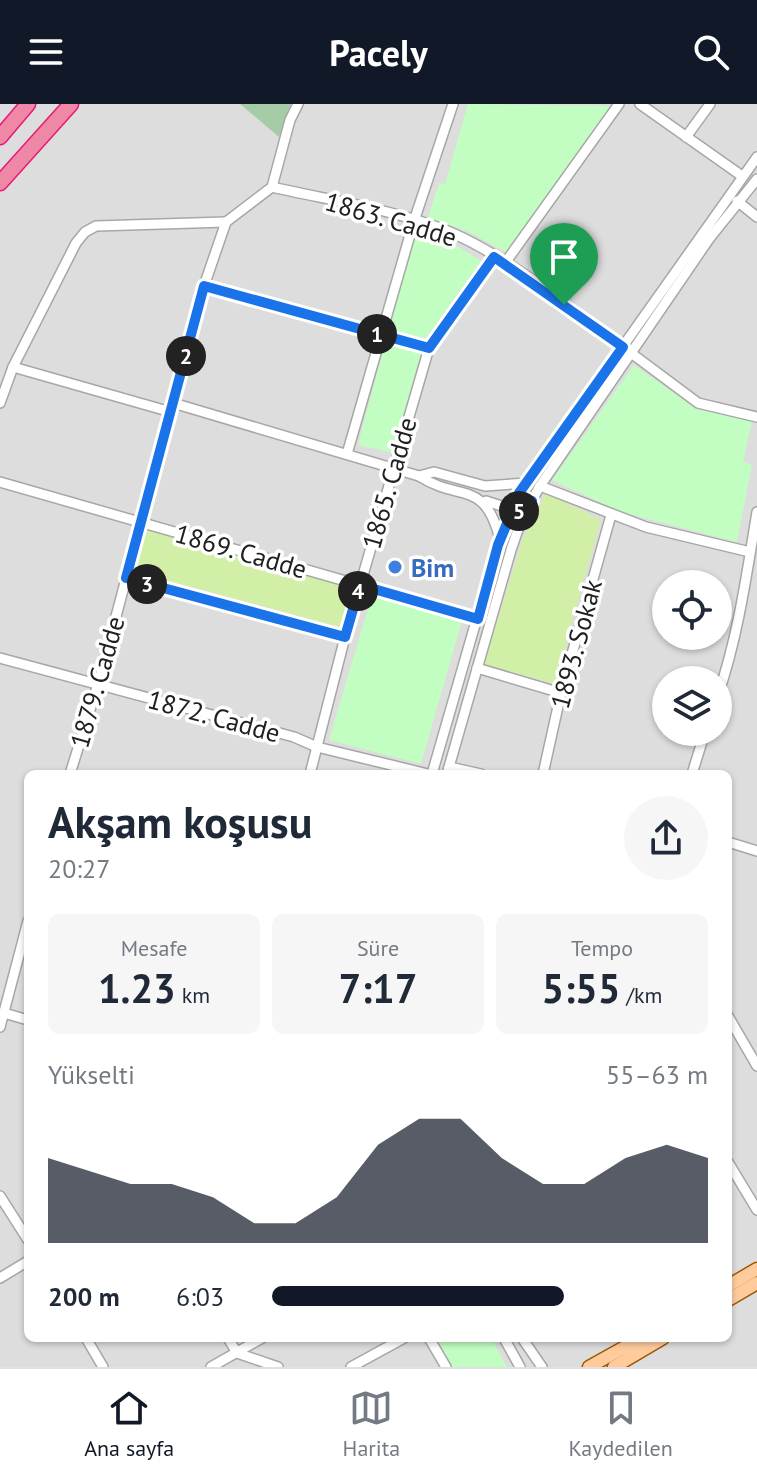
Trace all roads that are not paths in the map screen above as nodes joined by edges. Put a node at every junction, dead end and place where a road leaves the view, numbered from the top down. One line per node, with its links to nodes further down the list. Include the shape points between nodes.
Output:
1 (28, 104): 8 (highway)
2 (71, 104): 13 (highway)
3 (298, 104): 14 (street)
4 (453, 104): 17 (street)
5 (619, 104): 20 (street)
6 (640, 104): 9 (street)
7 (710, 104): 9 (street)
8 (0, 137)
9 (686, 137): 11 (street)
10 (757, 157): 11 (street)
11 (742, 176): 24 (street)
12 (757, 179): 15 (street)
13 (0, 183)
14 (272, 187): 17 (street, 1863. Cadde); 18 (street)
15 (737, 201): 16 (street); 24 (street)
16 (757, 217)
17 (414, 221): 19 (street, 1863. Cadde, via 449,232); 22 (street)
18 (226, 222): 21 (street, 1879. Cadde); 25 (street, via 96,226 85,232)
19 (494, 257): 20 (street, 1863. Cadde); 23 (street, 1865. Cadde)
20 (505, 263): 24 (street, 1863. Cadde)
21 (204, 286): 22 (street); 27 (street, 1879. Cadde)
22 (382, 335): 23 (street); 29 (street)
23 (429, 348): 30 (street, 1865. Cadde)
24 (627, 350): 28 (street, 1863. Cadde, via 698,403); 33 (street); 35 (street)
25 (13, 367): 26 (street); 27 (street)
26 (0, 403)
27 (172, 408): 29 (street); 43 (street, 1879. Cadde)
28 (757, 417)
29 (347, 454): 30 (street)
30 (393, 468): 31 (street); 48 (street, 1865. Cadde)
31 (419, 476): 34 (street, via 434,472); 37 (street)
32 (0, 482): 43 (street, 1869. Cadde)
33 (527, 483): 34 (street); 36 (street)
34 (485, 486): 36 (street)
35 (540, 486): 38 (street); 42 (street)
36 (518, 496): 38 (street); 39 (street)
37 (479, 499): 39 (street); 45 (street, via 490,509)
38 (532, 501): 41 (street)
39 (513, 509): 41 (street); 45 (street)
40 (757, 512): 44 (street)
41 (525, 513): 53 (street)
42 (611, 515): 46 (street); 55 (street, 1893. Sokak)
43 (141, 523): 47 (street, 1879. Cadde); 48 (street, 1869. Cadde)
44 (756, 530): 46 (street)
45 (500, 539): 49 (street)
46 (750, 552): 52 (street)
47 (126, 578): 50 (street); 54 (street, 1879. Cadde)
48 (360, 585): 49 (street, 1869. Cadde); 50 (street, 1865. Cadde)
49 (478, 619): 61 (street)
50 (345, 637): 57 (street, 1865. Cadde)
51 (0, 658): 54 (street, 1872. Cadde)
52 (727, 666)
53 (477, 668): 55 (street); 62 (street)
54 (98, 684): 57 (street, 1872. Cadde); 58 (street, 1879. Cadde)
55 (561, 693): 63 (street, 1893. Sokak)
56 (701, 746): 64 (street)
57 (317, 747): 59 (street, 1865. Cadde); 60 (street, 1872. Cadde)
58 (71, 770)
59 (311, 770)
60 (413, 770)
61 (431, 770)
62 (448, 770)
63 (544, 770)
64 (693, 770)
65 (732, 843): 66 (street)
66 (757, 851)
67 (24, 936): 68 (street)
68 (4, 1013): 69 (street); 71 (street)
69 (24, 1019)
70 (732, 1023): 72 (street)
71 (0, 1027)
72 (757, 1066)
73 (732, 1169): 75 (street)
74 (0, 1196): 76 (street)
75 (757, 1210)
76 (24, 1234)
77 (24, 1263): 79 (street)
78 (757, 1269): 81 (main road)
79 (0, 1278)
80 (757, 1283): 82 (main road)
81 (732, 1284)
82 (732, 1298)
83 (88, 1342): 93 (street)
84 (230, 1342): 92 (street)
85 (255, 1342): 92 (street)
86 (397, 1342): 96 (street)
87 (431, 1342): 97 (street)
88 (506, 1342): 98 (street)
89 (525, 1342): 99 (street)
90 (634, 1342): 100 (main road)
91 (656, 1342): 101 (main road)
92 (237, 1353): 94 (street); 95 (street)
93 (103, 1367)
94 (211, 1367)
95 (278, 1367)
96 (351, 1367)
97 (446, 1367)
98 (520, 1367)
99 (542, 1367)
100 (589, 1367)
101 (614, 1367)

